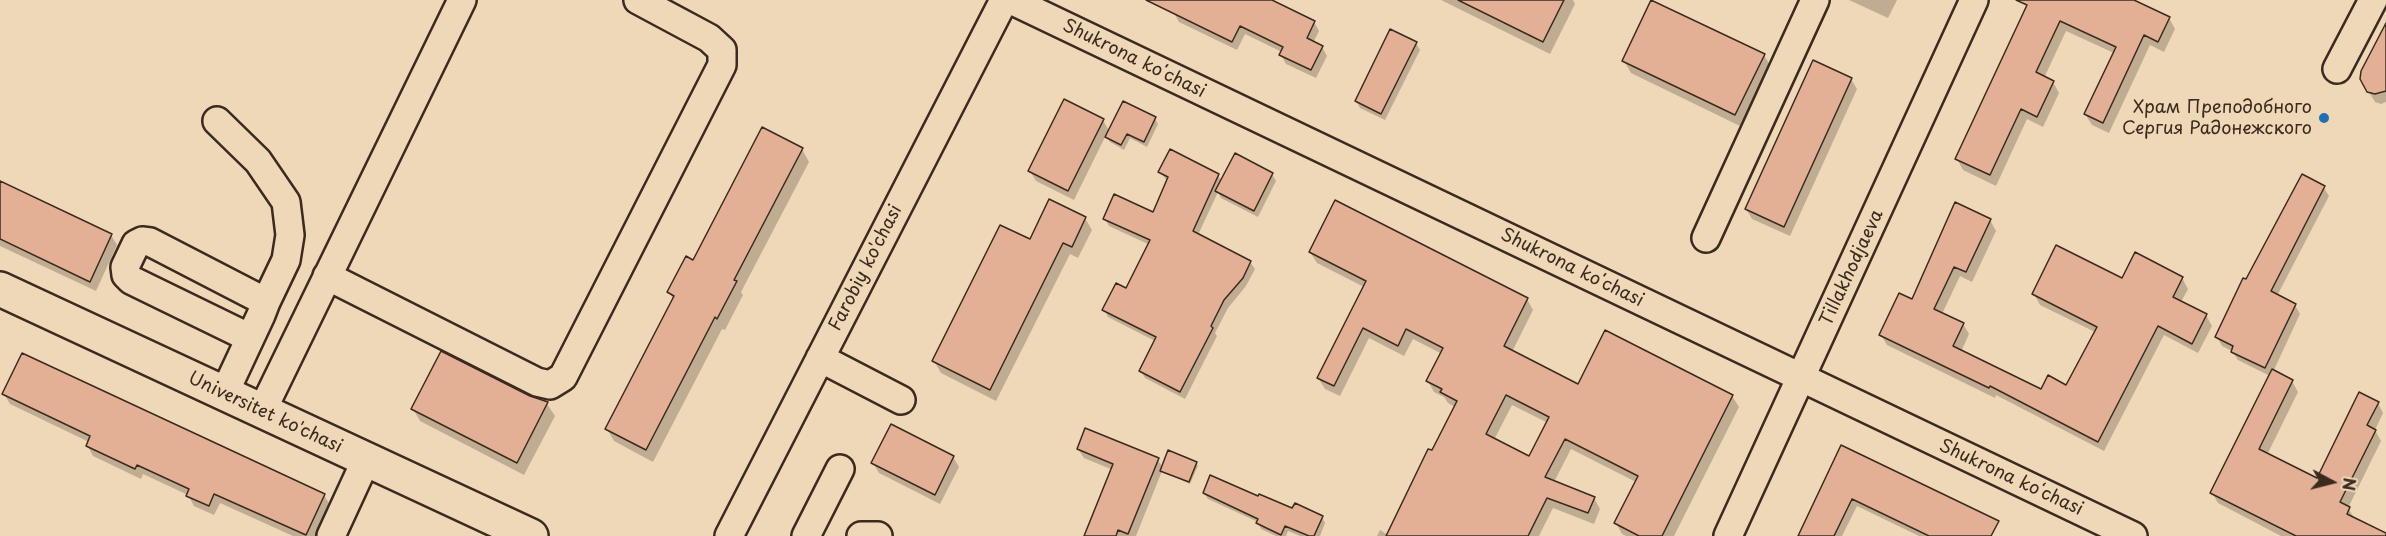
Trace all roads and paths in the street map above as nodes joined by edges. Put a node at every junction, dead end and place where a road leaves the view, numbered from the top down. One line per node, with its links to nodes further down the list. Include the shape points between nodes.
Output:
1 (462, 0): 11 (street)
2 (638, 0): 11 (street, via 709,38 722,50 722,65 562,377 550,385 537,382)
3 (1004, 0): 15 (street, Farobiy ko'chasi)
4 (1011, 0): 16 (street, Shukrona koʻchasi)
5 (1815, 0): 10 (street)
6 (1974, 0): 16 (street, Tillakhodjaeva)
7 (2373, 0): 8 (street)
8 (2337, 69)
9 (217, 121): 13 (street, via 258,161 286,202 290,235 286,260)
10 (1706, 238)
11 (327, 276): 19 (street)
12 (0, 290): 17 (main road, Universitet ko'chasi)
13 (266, 302): 14 (street); 14 (street, via 150,242 136,244 125,267 131,280)
14 (250, 338): 17 (street)
15 (820, 358): 18 (street); 24 (street, Farobiy ko'chasi)
16 (1802, 378): 28 (street, Tillakhodjaeva); 29 (street, Shukrona koʻchasi)
17 (224, 394): 19 (main road, Universitet ko'chasi)
18 (901, 400)
19 (262, 411): 20 (main road, Universitet ko'chasi)
20 (366, 460): 22 (street); 23 (main road, Universitet ko'chasi)
21 (840, 469): 25 (street)
22 (331, 536)
23 (531, 536)
24 (729, 536)
25 (806, 536)
26 (861, 536): 27 (street)
27 (878, 536)
28 (1728, 536)
29 (2133, 536)

